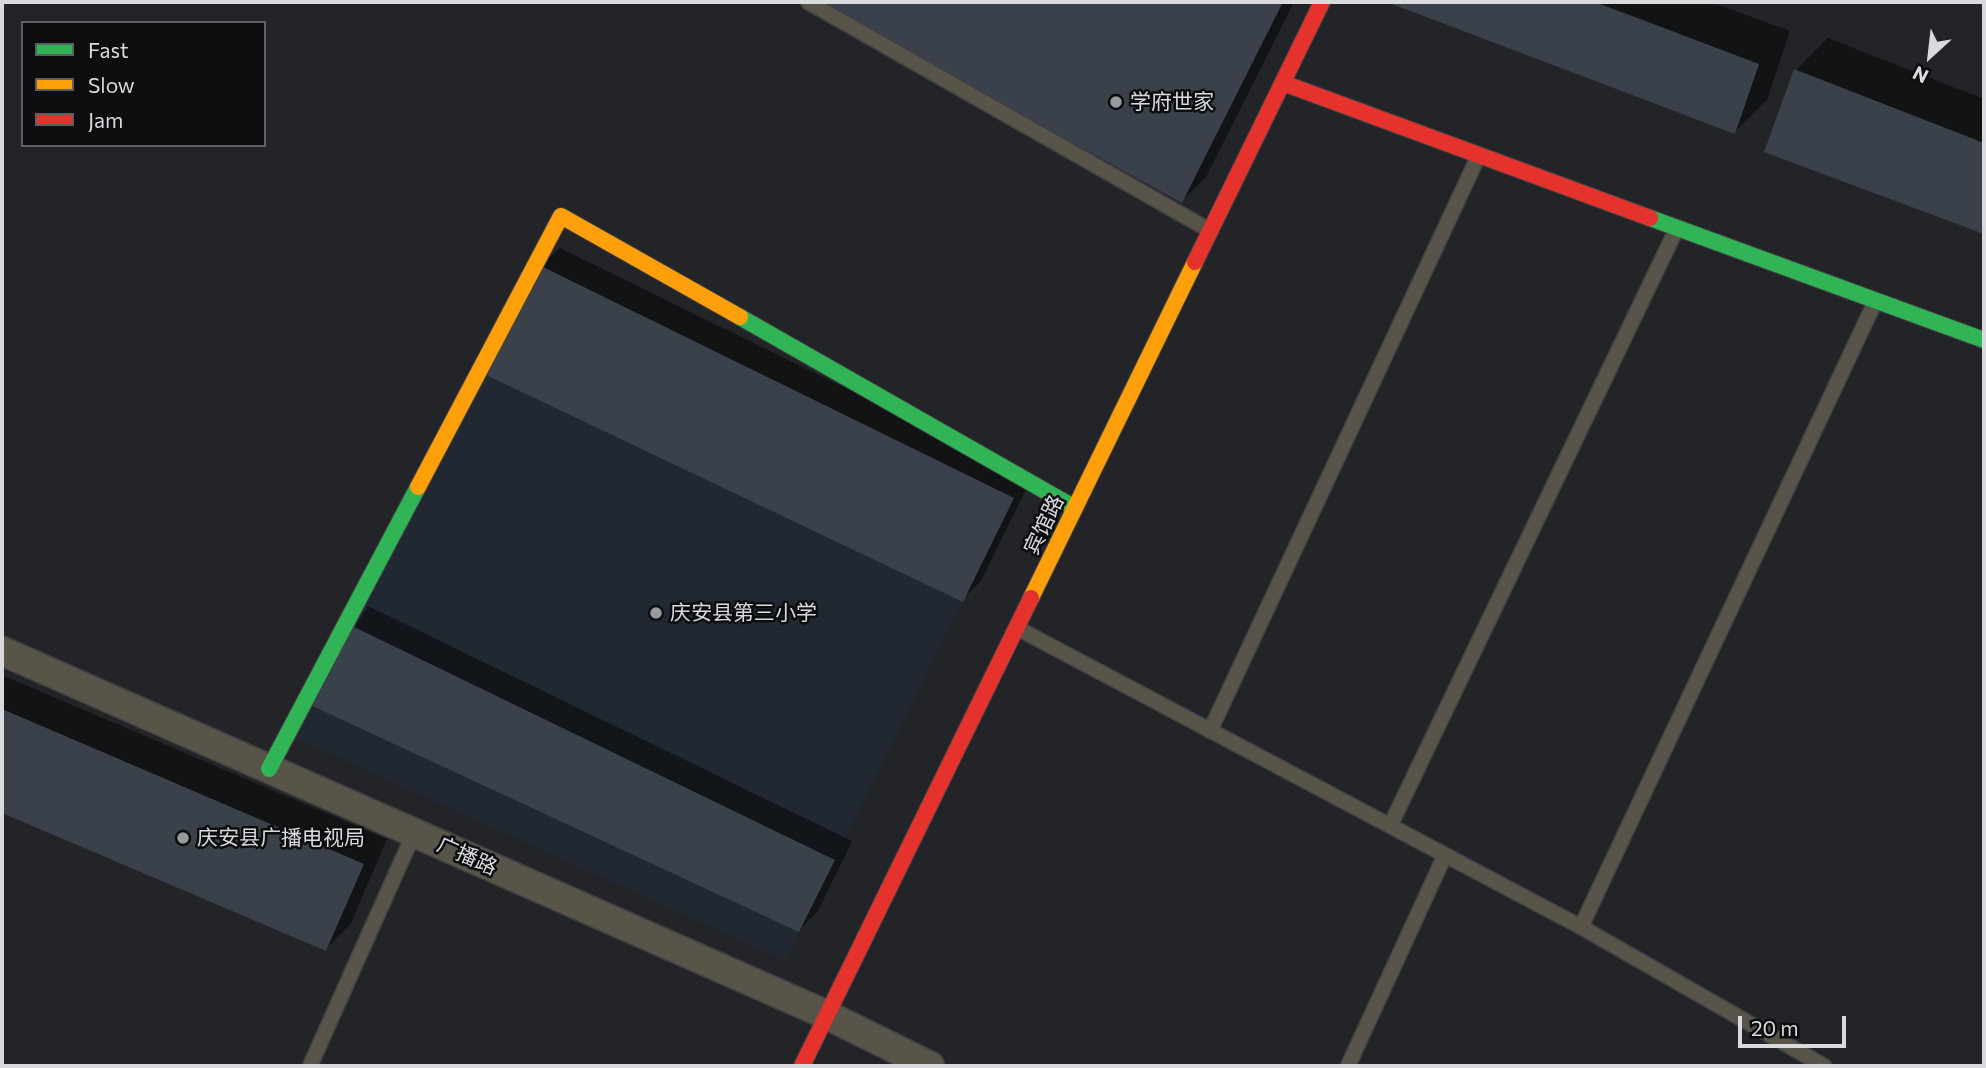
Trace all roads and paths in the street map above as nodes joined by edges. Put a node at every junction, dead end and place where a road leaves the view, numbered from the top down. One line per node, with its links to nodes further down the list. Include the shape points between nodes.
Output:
1 (808, 2): 6 (lane)
2 (1322, 2): 3 (street, 宾馆路)
3 (1283, 83): 4 (street); 6 (street, 宾馆路)
4 (1479, 155): 5 (street); 12 (lane)
5 (1677, 228): 7 (street); 14 (lane)
6 (1210, 231): 9 (street, 宾馆路)
7 (1876, 301): 8 (street); 17 (lane)
8 (1984, 340)
9 (1075, 508): 10 (street, 宾馆路); 13 (street, via 561,216)
10 (1017, 628): 12 (lane); 18 (street, 宾馆路)
11 (2, 651): 13 (street, 广播路)
12 (1210, 731): 14 (lane)
13 (269, 769): 15 (street, 广播路)
14 (1390, 826): 16 (lane)
15 (414, 833): 18 (street, 广播路); 19 (lane)
16 (1445, 855): 17 (lane); 22 (lane)
17 (1581, 927): 23 (lane)
18 (827, 1016): 20 (street, 宾馆路); 21 (street, 广播路)
19 (310, 1066)
20 (803, 1066)
21 (930, 1066)
22 (1348, 1066)
23 (1824, 1066)

